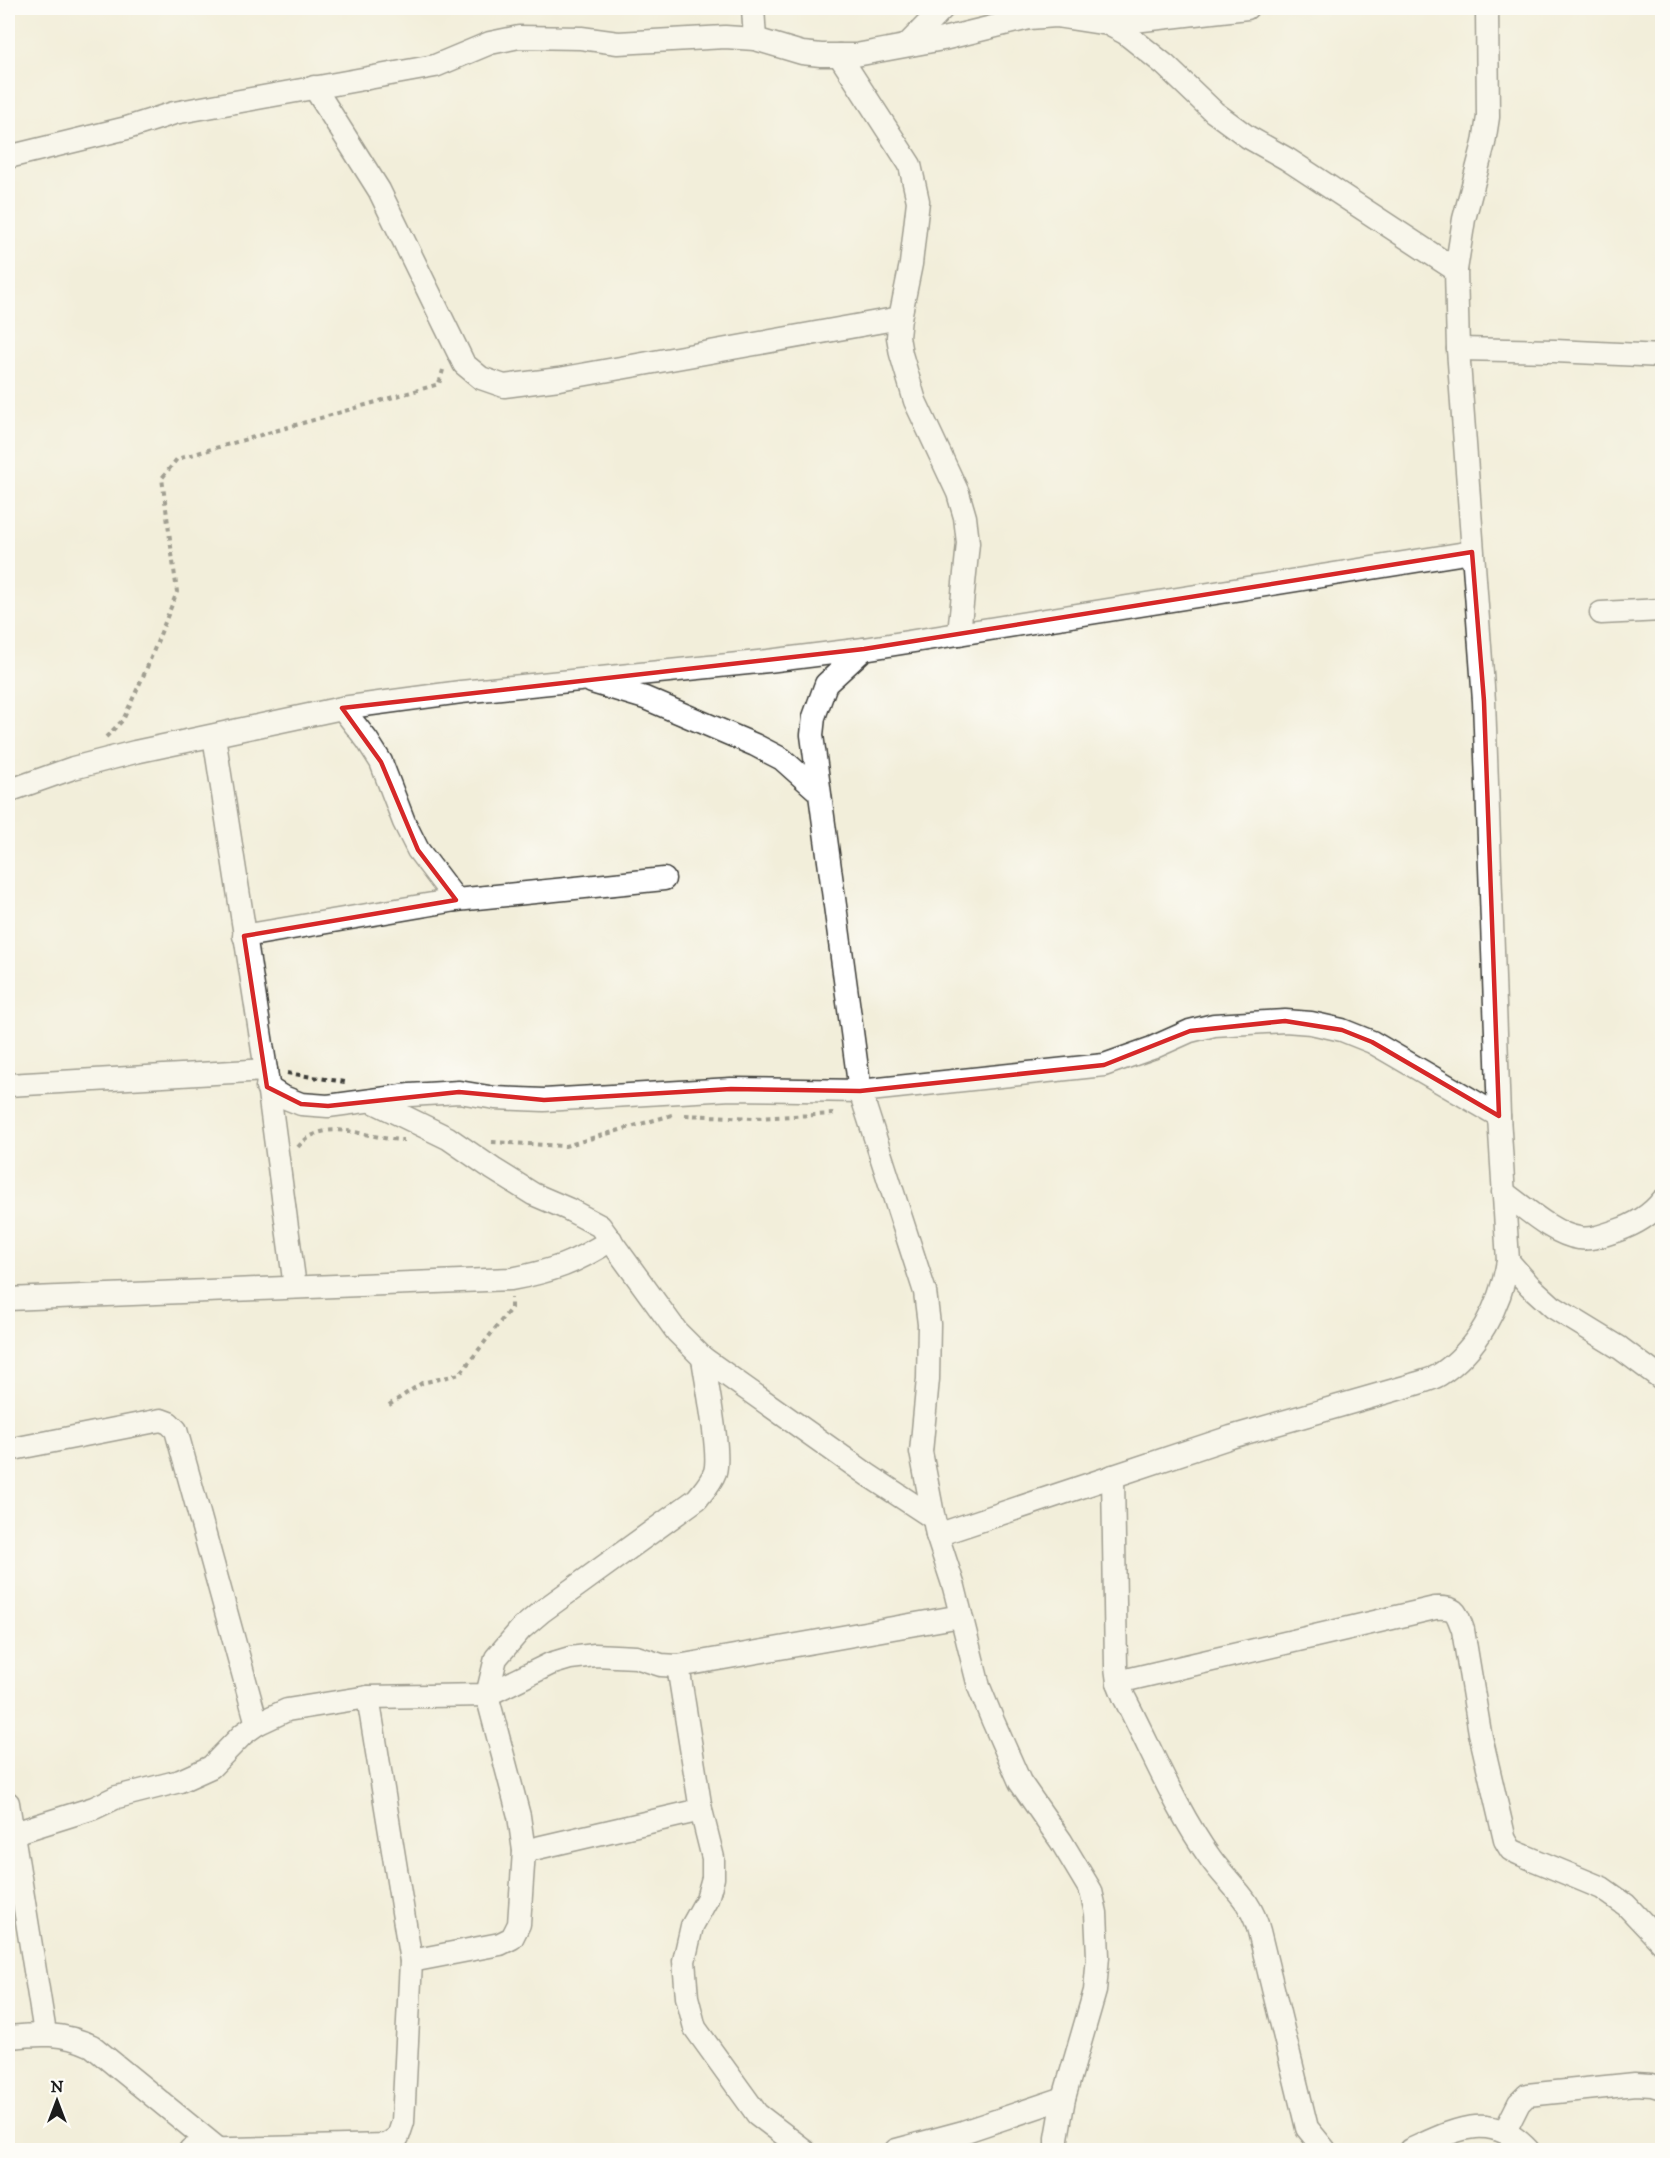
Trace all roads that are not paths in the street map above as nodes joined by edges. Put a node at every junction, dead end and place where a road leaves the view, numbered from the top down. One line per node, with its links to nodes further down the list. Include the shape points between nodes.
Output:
1 (753, 8): 6 (street)
2 (943, 8): 7 (street)
3 (1247, 8): 5 (street)
4 (1487, 8): 11 (street, via 1488,117)
5 (1108, 24): 7 (street, via 1056,16 1029,18); 11 (street, via 1165,65 1214,112 1248,137)
6 (755, 39): 8 (street, via 802,53); 9 (street, via 618,44 581,38 519,37 435,66)
7 (907, 45): 8 (street)
8 (839, 55): 12 (street, via 910,165 915,182 918,201)
9 (314, 87): 10 (street, via 174,113); 12 (street, via 379,190 464,364 481,378 504,386 559,379)
10 (8, 157)
11 (1456, 270): 13 (street)
12 (900, 318): 18 (street, via 901,354 915,401 958,493 965,518 968,543)
13 (1458, 349): 14 (street); 15 (street)
14 (1662, 356)
15 (1472, 552): 18 (street); 32 (street, via 1484,700)
16 (1662, 610): 17 (street)
17 (1601, 613)
18 (959, 634): 19 (street)
19 (864, 649): 20 (street); 24 (street, via 826,684 819,700 812,735)
20 (582, 679): 21 (street); 24 (street, via 645,698 755,745 782,759)
21 (342, 708): 22 (street); 26 (street, via 381,762 418,850)
22 (214, 736): 23 (street, via 73,768); 27 (street)
23 (8, 792)
24 (819, 792): 30 (street)
25 (664, 879): 26 (street)
26 (456, 900): 27 (street)
27 (244, 936): 28 (street)
28 (266, 1078): 29 (street); 31 (street, via 281,1096 301,1104 328,1106); 37 (street)
29 (8, 1085)
30 (860, 1091): 31 (street, via 731,1089 544,1100 459,1092); 32 (street, via 1104,1065 1214,1025 1285,1021 1342,1030 1372,1042); 43 (street, via 925,1292 928,1380 921,1452)
31 (372, 1101): 35 (street, via 448,1138 533,1194 600,1226)
32 (1499, 1116): 33 (street)
33 (1503, 1192): 34 (street, via 1542,1221 1579,1238 1598,1237 1634,1224); 36 (street)
34 (1662, 1201)
35 (611, 1240): 37 (street, via 573,1263 511,1279); 39 (street, via 677,1332)
36 (1508, 1261): 40 (street, via 1553,1307); 42 (street, via 1496,1304 1480,1333 1437,1376)
37 (295, 1287): 38 (street)
38 (8, 1299)
39 (703, 1358): 43 (street); 47 (street, via 715,1444 716,1469 710,1484 697,1499 521,1629 496,1658)
40 (1662, 1379)
41 (8, 1450): 49 (street, via 161,1420 176,1430)
42 (1113, 1476): 43 (street); 46 (street)
43 (934, 1526): 44 (street)
44 (961, 1617): 45 (street); 59 (street, via 979,1687 1020,1782 1076,1865 1091,1892 1096,1913 1095,1991)
45 (678, 1666): 47 (street, via 596,1655 570,1658); 51 (street)
46 (1118, 1682): 54 (street, via 1435,1608 1454,1610 1463,1630 1480,1733 1505,1840 1511,1850 1602,1888 1626,1905); 66 (street, via 1188,1822 1212,1860 1251,1908 1307,2128)
47 (488, 1695): 48 (street); 53 (street)
48 (368, 1697): 49 (street, via 287,1710); 55 (street)
49 (257, 1724): 52 (street, via 211,1767 180,1781 117,1797)
50 (8, 1803): 52 (street)
51 (701, 1810): 53 (street); 64 (street, via 713,1858 713,1878 692,1926 684,1960 695,2028 757,2114)
52 (10, 1834): 56 (street)
53 (524, 1851): 55 (street, via 519,1924 512,1938 500,1944)
54 (1662, 1943)
55 (411, 1960): 61 (street, via 403,2122 398,2137 386,2145)
56 (45, 2033): 57 (street); 61 (street, via 78,2039 92,2046)
57 (8, 2037)
58 (1662, 2088): 60 (street, via 1635,2084 1527,2096)
59 (1064, 2098): 62 (street); 65 (street)
60 (1505, 2131): 67 (street, via 1475,2127 1450,2133); 68 (street)
61 (217, 2148): 63 (street)
62 (900, 2150)
63 (190, 2151)
64 (804, 2151)
65 (1057, 2151)
66 (1325, 2151)
67 (1410, 2151)
68 (1528, 2151)

